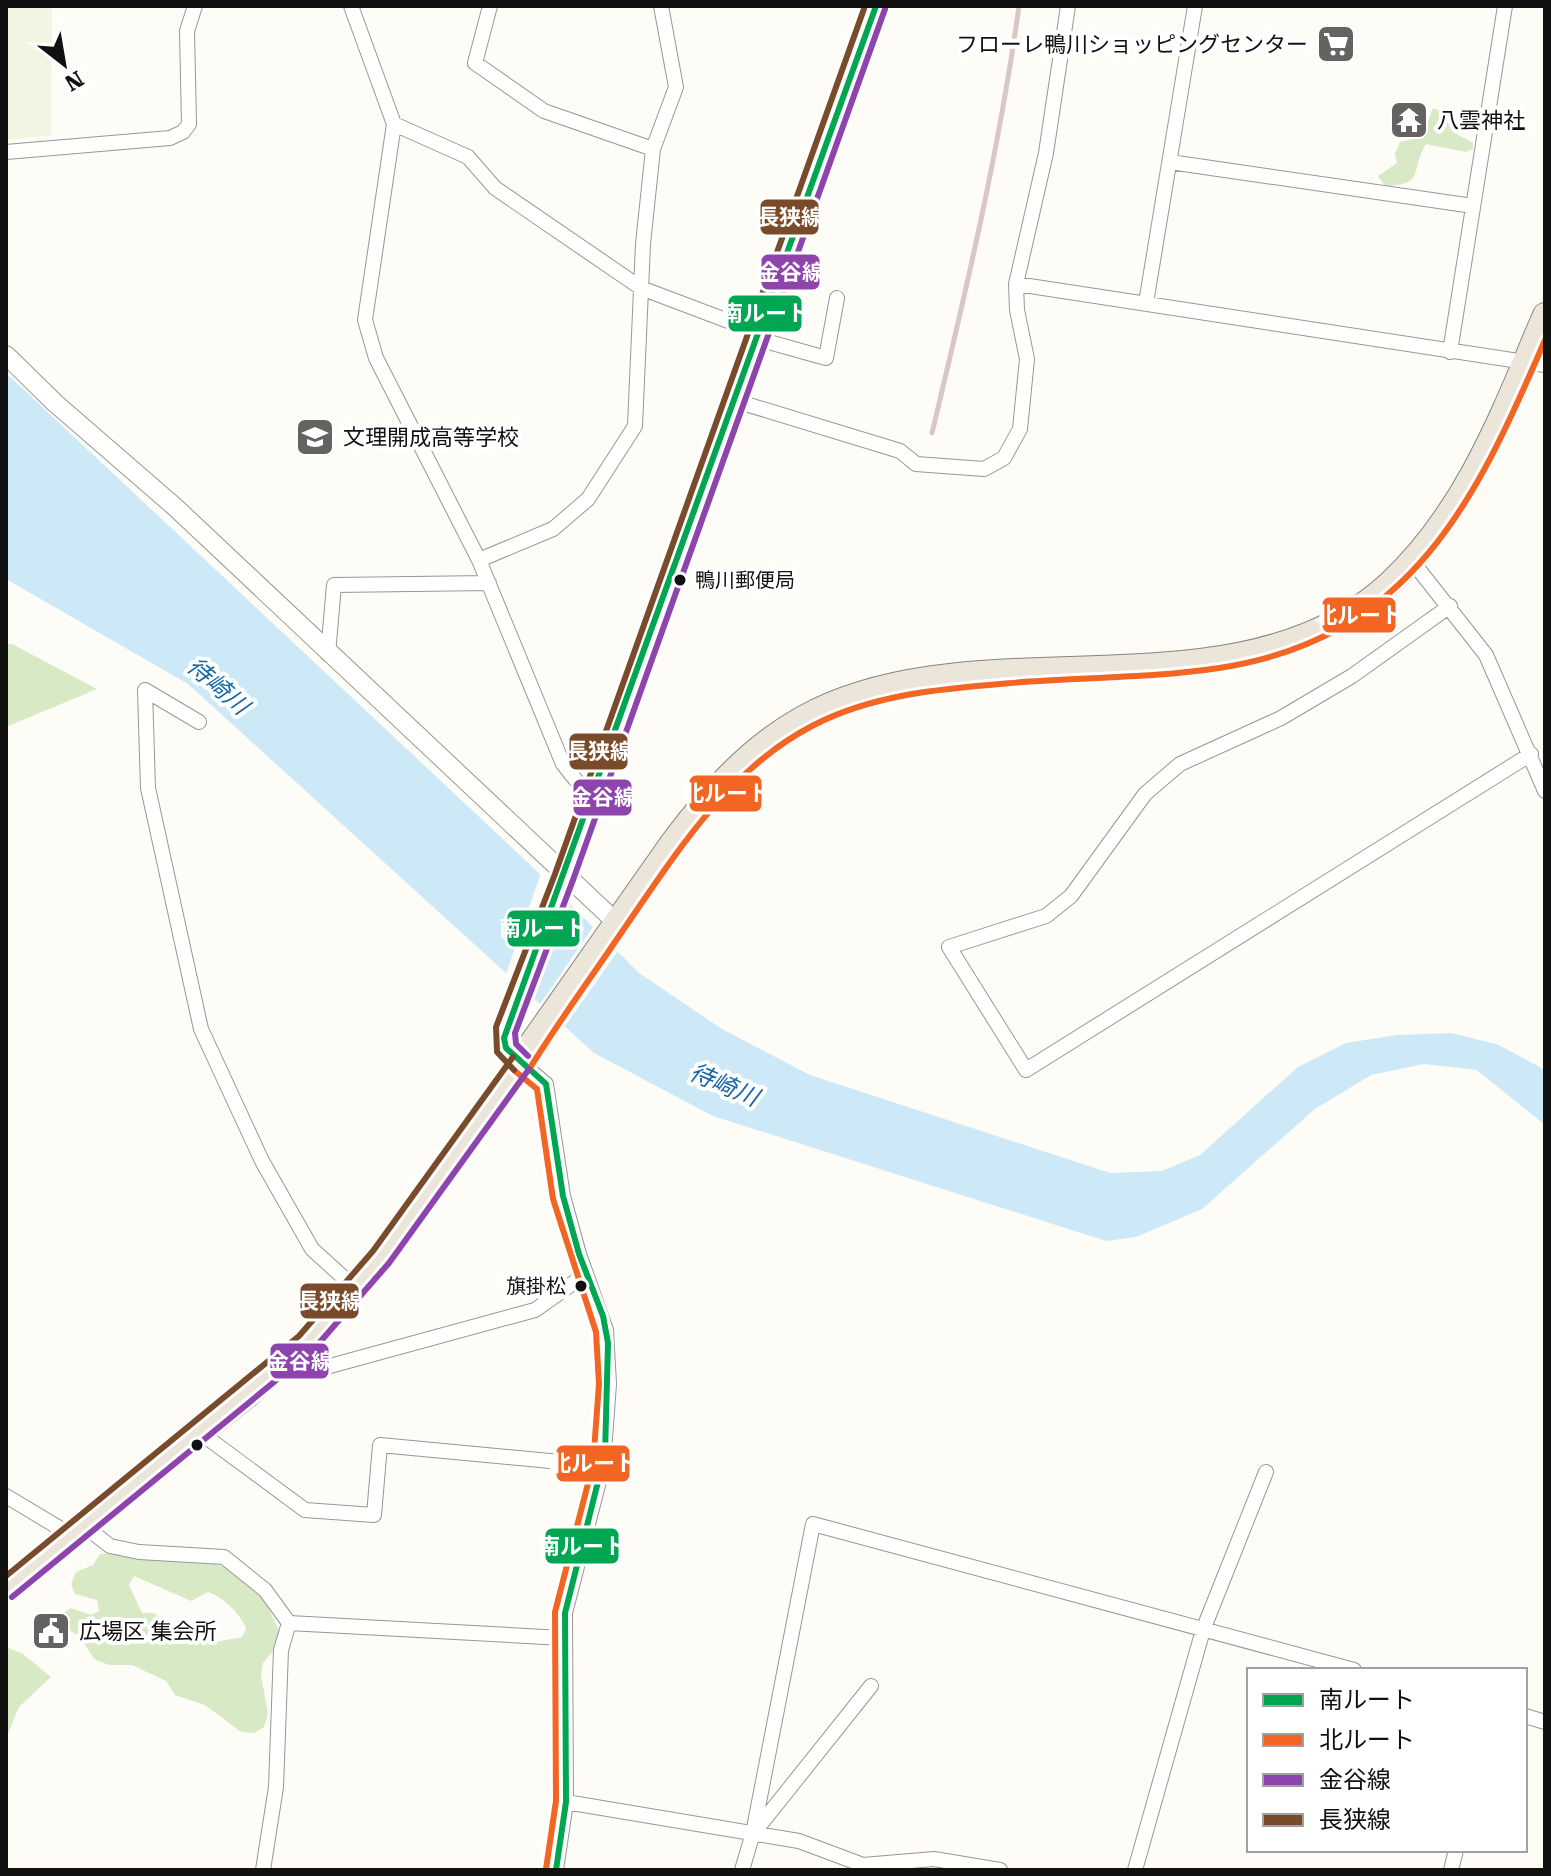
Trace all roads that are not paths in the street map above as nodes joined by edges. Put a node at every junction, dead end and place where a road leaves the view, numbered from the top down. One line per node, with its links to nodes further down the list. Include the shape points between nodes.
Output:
1 (195, 6): 11 (street, via 187,31 189,124 183,132 170,138)
2 (351, 6): 9 (street)
3 (490, 6): 10 (street, via 475,63 544,111)
4 (661, 6): 10 (street, via 676,87)
5 (876, 6): 19 (main road)
6 (1068, 6): 14 (street, via 1046,153)
7 (1195, 6): 12 (street)
8 (1505, 6): 13 (street)
9 (394, 124): 15 (street, via 468,157 495,188); 24 (street, via 365,320 376,358)
10 (653, 149): 15 (street)
11 (6, 152)
12 (1170, 162): 13 (street); 17 (street)
13 (1473, 206): 20 (street)
14 (1016, 284): 17 (street); 23 (street, via 1027,359 1020,429 1004,458 984,469 916,464 900,451)
15 (641, 288): 19 (street); 24 (street, via 635,426 588,499 553,529)
16 (837, 298): 19 (street, via 826,358)
17 (1146, 303): 20 (street)
18 (1545, 315): 22 (highway)
19 (759, 336): 23 (main road)
20 (1450, 352): 22 (street)
21 (6, 355): 28 (street)
22 (1535, 362): 25 (highway, via 1456,505)
23 (736, 401): 32 (main road)
24 (479, 560): 26 (street)
25 (1412, 561): 27 (street); 34 (highway, via 1386,587 1335,621 1250,653 941,680 860,695 816,712 761,746 714,790)
26 (489, 583): 28 (street, via 334,585); 32 (street, via 563,764)
27 (1450, 606): 30 (street, via 1486,655); 30 (street, via 1352,676 1281,718 1180,764 1145,794 1071,896 1046,916 949,947 1026,1070)
28 (328, 654): 33 (street)
29 (199, 722): 37 (street, via 145,690 148,788 201,1029 262,1161 312,1249)
30 (1531, 754): 31 (street)
31 (1545, 791)
32 (591, 799): 33 (main road)
33 (560, 885): 34 (street); 35 (main road, via 504,1043)
34 (612, 929): 35 (highway)
35 (521, 1063): 36 (street, via 540,1076 551,1101 563,1196); 37 (highway)
36 (586, 1274): 38 (street, via 535,1310); 40 (street, via 608,1343)
37 (356, 1289): 39 (highway, via 279,1368)
38 (330, 1366)
39 (198, 1431): 40 (street, via 299,1506 319,1511 374,1515 380,1445); 43 (highway)
40 (603, 1466): 47 (street, via 569,1591)
41 (1266, 1472): 46 (street)
42 (6, 1496): 43 (street)
43 (77, 1530): 44 (highway); 45 (street, via 125,1549 224,1557 265,1590)
44 (7, 1585)
45 (289, 1623): 47 (street); 52 (street, via 281,1650 276,1787)
46 (1203, 1630): 48 (street); 51 (street, via 813,1524); 56 (street)
47 (563, 1638): 50 (street)
48 (1346, 1668)
49 (871, 1686): 51 (street)
50 (566, 1802): 51 (street); 53 (street)
51 (753, 1833): 54 (street); 55 (street, via 799,1841 863,1865 934,1859)
52 (263, 1870)
53 (556, 1870)
54 (742, 1870)
55 (1000, 1870)
56 (1135, 1870)

